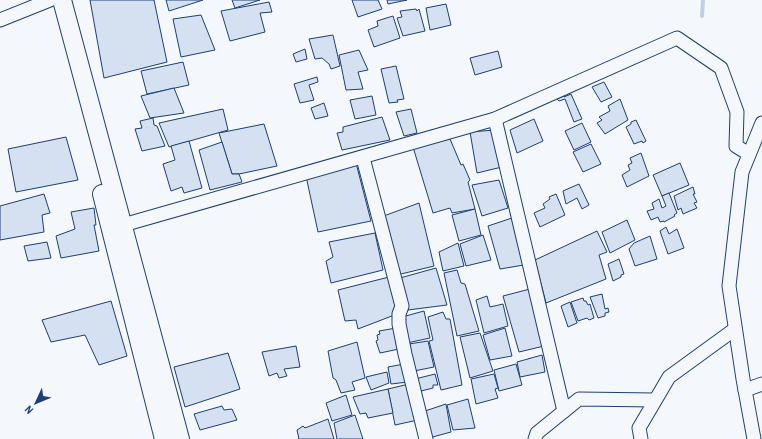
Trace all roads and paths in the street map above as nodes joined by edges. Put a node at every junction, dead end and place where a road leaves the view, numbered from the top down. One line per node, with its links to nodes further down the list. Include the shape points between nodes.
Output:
1 (50, 0): 3 (street); 15 (main road, via 71,72)
2 (62, 0): 8 (main road)
3 (0, 20)
4 (495, 119): 6 (street, via 677,38 721,68 736,112 736,146); 7 (street); 13 (street)
5 (762, 123): 6 (street)
6 (749, 154): 9 (street, via 742,172 729,286)
7 (363, 158): 8 (street); 17 (street, via 402,306 399,324)
8 (123, 225): 16 (main road)
9 (735, 329): 11 (street); 12 (street, via 669,376)
10 (762, 384): 11 (street)
11 (745, 390): 20 (street)
12 (655, 400): 13 (street, via 579,399); 14 (street)
13 (564, 411): 18 (street, via 537,433)
14 (640, 434): 19 (street)
15 (164, 439)
16 (180, 439)
17 (426, 439)
18 (535, 439)
19 (630, 439)
20 (754, 439)

